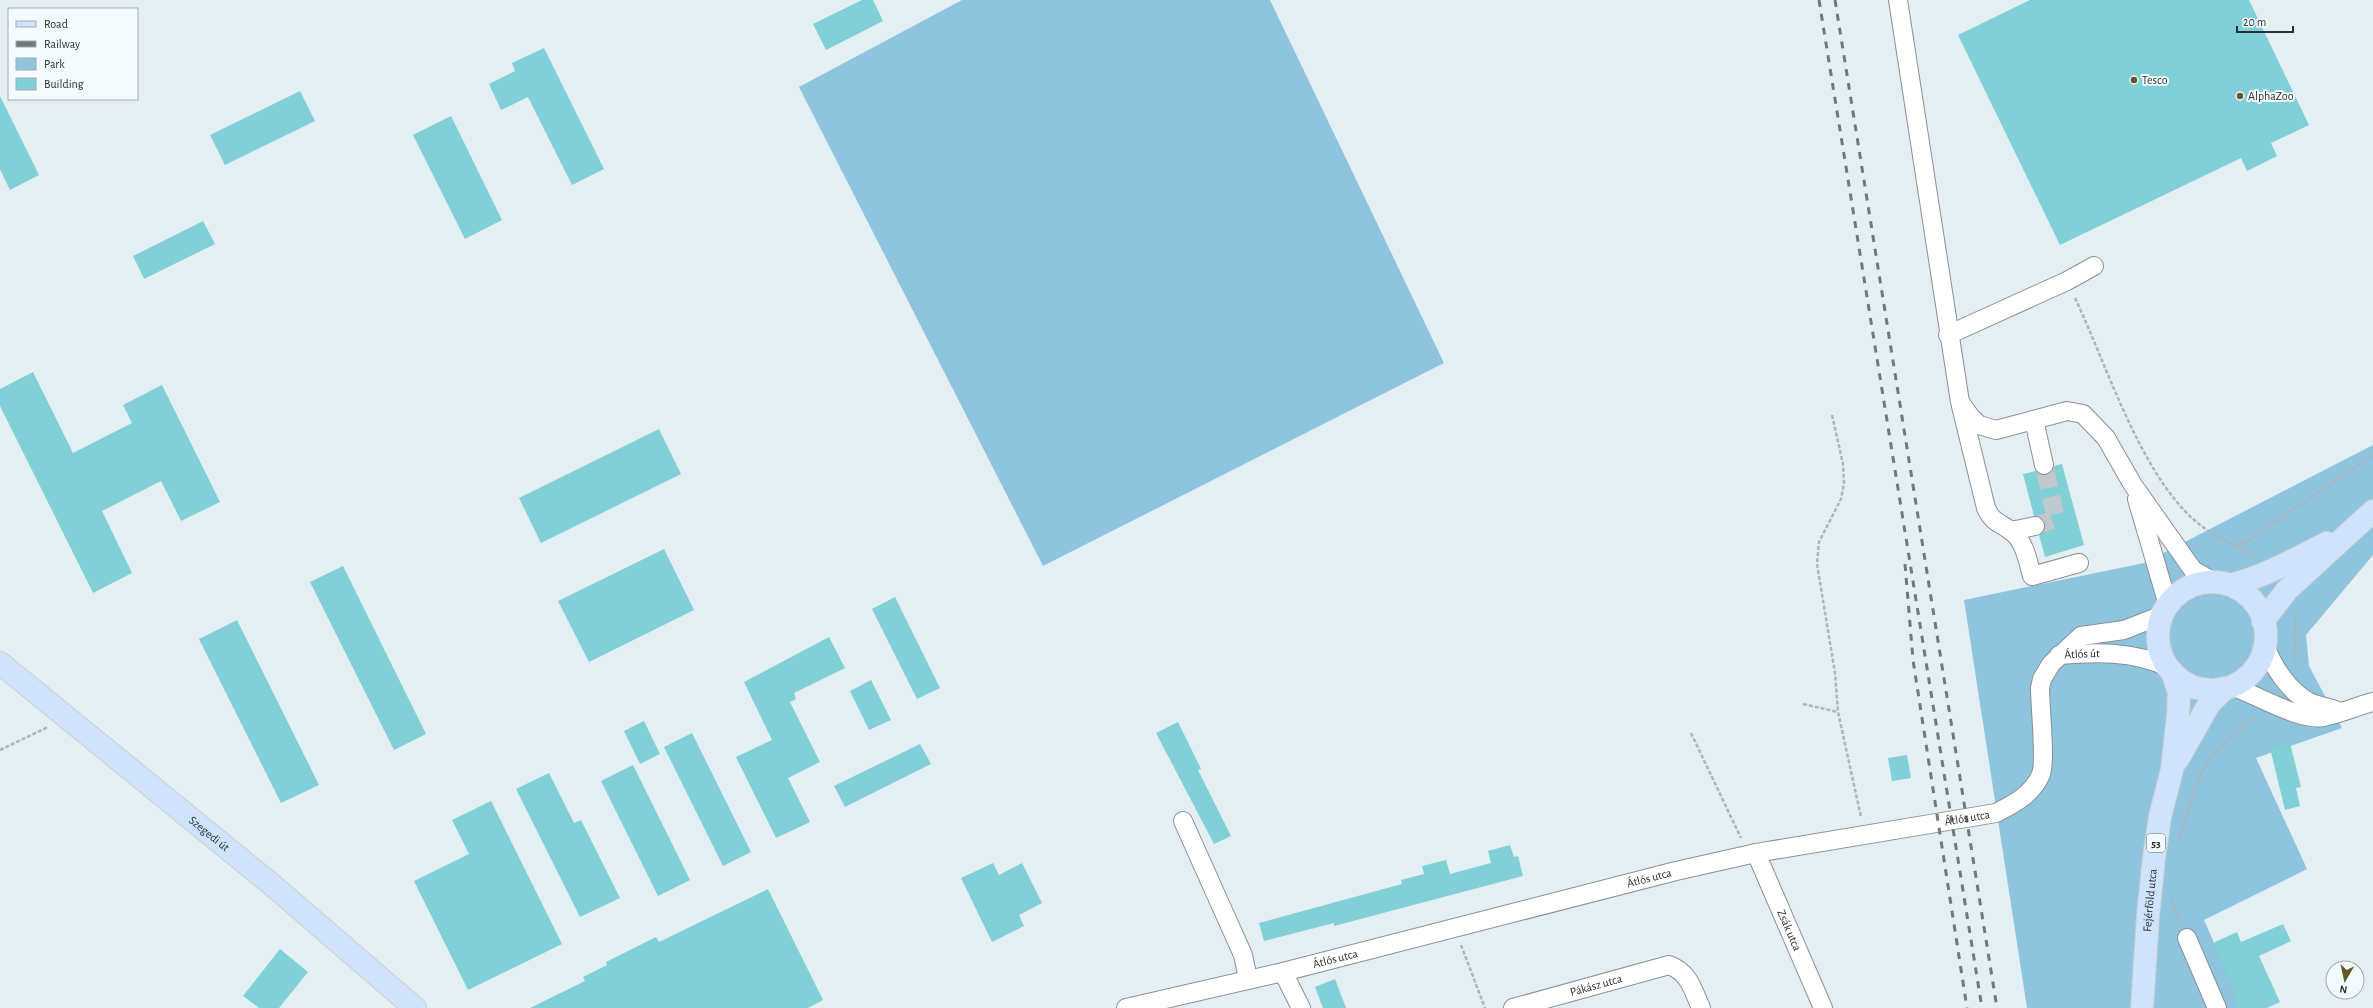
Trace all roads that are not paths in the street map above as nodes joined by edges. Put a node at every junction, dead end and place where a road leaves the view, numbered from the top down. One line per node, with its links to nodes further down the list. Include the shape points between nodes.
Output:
1 (1898, 0): 3 (street)
2 (2094, 266): 3 (street)
3 (1948, 335): 4 (street)
4 (1960, 402): 5 (street, via 1970,416 1989,429 2003,429); 10 (street, via 1986,508 1995,522)
5 (2034, 420): 6 (street); 7 (street, via 2067,411 2083,414 2106,438)
6 (2044, 465)
7 (2133, 485): 13 (street, via 2193,570); 14 (street)
8 (2373, 511): 11 (main road)
9 (2035, 526): 10 (street)
10 (2011, 531): 12 (street, via 2020,540 2032,576)
11 (2350, 532): 13 (main road, via 2250,580); 15 (main road, via 2287,590)
12 (2079, 563)
13 (2222, 584): 14 (main road, via 2188,587); 15 (main road, 53, via 2248,596)
14 (2165, 610): 17 (street, Átlós út, via 2124,630 2081,636); 19 (main road, 53, via 2158,636 2162,657)
15 (2264, 621): 16 (main road, 53)
16 (2265, 645): 20 (main road, 53, via 2262,656 2249,674); 22 (street, via 2270,659 2286,682 2311,703)
17 (2059, 655): 19 (street, Átlós út, via 2115,653 2148,658); 25 (street, Átlós utca, via 2046,671 2040,688 2042,773 2024,797 1996,812)
18 (0, 663): 29 (main road, Szegedi út, via 271,884)
19 (2170, 670): 20 (main road, via 2197,687); 23 (main road, 53, via 2179,693)
20 (2228, 687): 22 (street, via 2288,711 2309,716 2322,717); 23 (main road, 53, via 2209,704)
21 (2373, 702): 22 (street)
22 (2339, 711)
23 (2172, 770): 35 (main road, Fejérföld utca / 53, via 2160,817 2154,858)
24 (1183, 821): 28 (street, via 1243,955)
25 (1752, 854): 27 (street, Átlós utca, via 1676,871); 34 (street, Zsák utca)
26 (2187, 938): 36 (street)
27 (1283, 972): 28 (street, Átlós utca); 31 (street)
28 (1248, 979): 30 (street, Átlós utca)
29 (415, 1008)
30 (1126, 1008)
31 (1301, 1008)
32 (1513, 1008): 33 (street, Pákász utca, via 1669,965 1679,968 1685,974)
33 (1701, 1008)
34 (1823, 1008)
35 (2142, 1008)
36 (2218, 1008)

